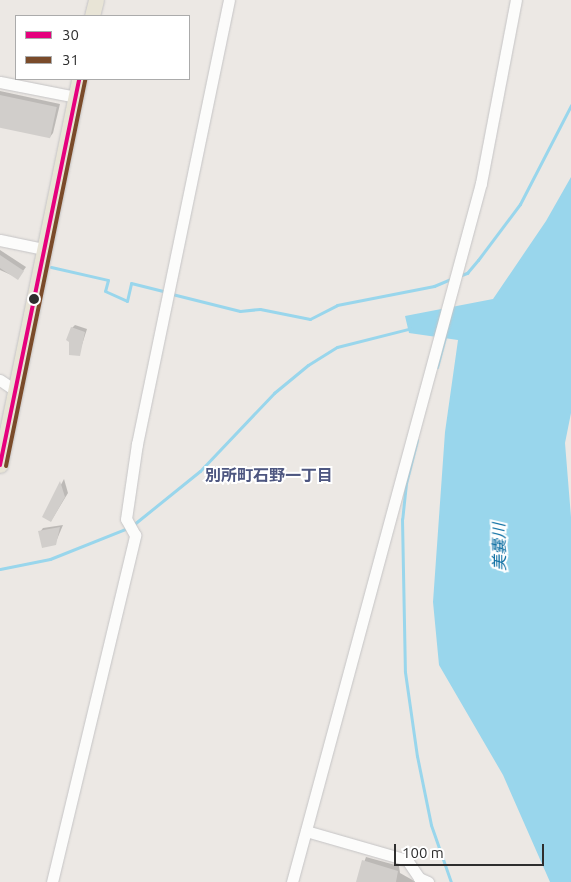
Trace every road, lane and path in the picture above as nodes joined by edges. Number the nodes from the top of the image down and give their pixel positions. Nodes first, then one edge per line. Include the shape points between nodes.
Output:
1 (96, 0) edge
2 (229, 0) edge
3 (516, 0) edge
4 (92, 15) edge
5 (79, 80) edge
6 (0, 82) edge
7 (76, 97) junction
8 (0, 240) edge
9 (44, 249) junction
10 (0, 380) edge
11 (15, 390) junction
12 (2, 448) edge
13 (0, 465) edge
14 (306, 831) junction
15 (52, 882) edge
16 (292, 882) edge
17 (428, 882) edge

1 - 4 main road
2 - 15 street via 137,444 126,518 135,535
3 - 14 street via 481,183
5 - 7 main road
6 - 7 street
7 - 9 main road
8 - 9 street
9 - 11 main road
10 - 11 street
11 - 12 main road
12 - 13 main road
14 - 16 street
14 - 17 street via 407,860 419,878

